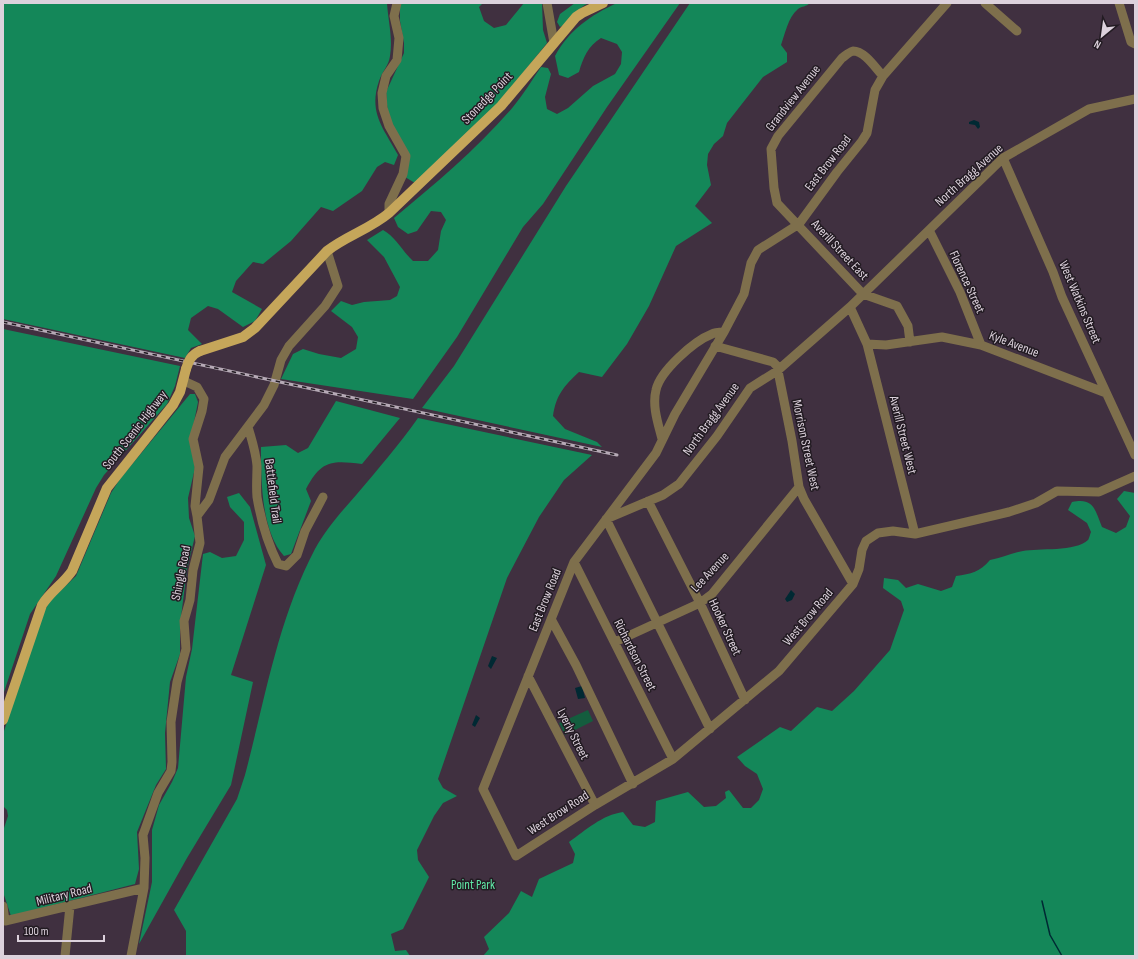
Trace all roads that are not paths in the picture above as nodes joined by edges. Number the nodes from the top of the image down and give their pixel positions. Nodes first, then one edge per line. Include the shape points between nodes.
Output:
1 (397, 3) edge
2 (547, 3) edge
3 (603, 3) edge
4 (946, 3) edge
5 (985, 3) edge
6 (1119, 3) edge
7 (1017, 31) dead end
8 (554, 43) junction
9 (1133, 43) edge
10 (883, 76) junction
11 (1135, 99) edge
12 (1003, 158) junction
13 (389, 213) junction
14 (799, 224) junction
15 (928, 230) junction
16 (327, 251) junction
17 (863, 294) junction
18 (850, 307) junction
19 (724, 332) junction
20 (910, 342) junction
21 (867, 344) junction
22 (981, 345) junction
23 (715, 346) junction
24 (777, 371) junction
25 (184, 381) junction
26 (1106, 393) junction
27 (248, 427) junction
28 (662, 439) junction
29 (1135, 455) edge
30 (1135, 476) edge
31 (799, 487) junction
32 (323, 497) dead end
33 (648, 501) junction
34 (197, 516) junction
35 (606, 519) junction
36 (915, 534) junction
37 (574, 562) junction
38 (853, 584) junction
39 (700, 603) junction
40 (551, 619) junction
41 (657, 624) junction
42 (615, 642) junction
43 (528, 676) junction
44 (745, 700) junction
45 (3, 720) edge
46 (710, 729) junction
47 (673, 759) junction
48 (633, 784) junction
49 (595, 805) junction
50 (516, 856) joint
51 (144, 888) junction
52 (3, 906) edge
53 (70, 906) junction
54 (65, 956) edge
55 (131, 956) edge

1 - 13 street via 394,16 398,38 397,60 386,76 382,108 406,156 403,174 389,204
2 - 8 street
3 - 8 main road, Stonedge Point via 576,17
4 - 10 street, East Brow Road
5 - 7 street
6 - 9 street
8 - 13 main road, Stonedge Point via 501,106
10 - 14 street, East Brow Road via 875,90 865,137
10 - 14 street, Grandview Avenue via 863,56 854,51 850,52 842,58 778,136 771,150 775,195 777,203
11 - 12 street, North Bragg Avenue via 1090,109
12 - 15 street, North Bragg Avenue
12 - 26 street, West Watkins Street
13 - 16 main road, South Scenic Highway via 372,226 339,242
14 - 17 street, Averill Street East
14 - 19 street, East Brow Road via 758,250 745,290
15 - 17 street, North Bragg Avenue
15 - 22 street, Florence Street via 960,292
16 - 25 main road, South Scenic Highway, bridge via 255,328 243,337 194,354 189,360
16 - 27 street via 338,286 325,306 289,346 281,360 274,386
17 - 18 street, North Bragg Avenue
17 - 20 street via 897,306 908,326
18 - 21 street, Averill Street West
18 - 24 street, North Bragg Avenue
19 - 23 street, East Brow Road
19 - 28 street via 713,333 699,341 662,376 657,385 654,401
20 - 21 street, Kyle Avenue
20 - 22 street, Kyle Avenue via 942,337
21 - 36 street, Averill Street West
22 - 26 street, Kyle Avenue
23 - 24 street via 773,362 777,366
23 - 28 street, East Brow Road
24 - 31 street, Morrison Street West
24 - 33 street, North Bragg Avenue via 750,388 717,436 679,484
25 - 34 street, Shingle Road via 197,387 204,398 193,439 199,467 195,506
25 - 45 main road, South Scenic Highway via 173,405 107,488 72,571 42,605
26 - 29 street, West Watkins Street
27 - 32 street, Battlefield Trail via 256,460 257,496 263,526 278,564 286,566 297,555 305,531
27 - 34 street via 225,457 209,500
28 - 35 street, East Brow Road via 656,453 634,485
30 - 36 street, West Brow Road via 1099,492 1057,491 1009,512
31 - 38 street, Morrison Street West
31 - 39 street, Lee Avenue via 712,594
33 - 35 street, North Bragg Avenue
33 - 39 street, Hooker Street
34 - 51 street, Shingle Road via 200,543 192,570 190,600 184,621 186,649 177,682 172,722 172,762 143,835
35 - 37 street, East Brow Road
35 - 41 street
36 - 38 street, West Brow Road via 893,531 874,535 866,541
37 - 40 street, East Brow Road
37 - 42 street, Richardson Street
38 - 44 street, West Brow Road via 784,666
39 - 41 street, Lee Avenue
39 - 44 street, Hooker Street
40 - 43 street, East Brow Road
40 - 48 street
41 - 42 street, Lee Avenue
41 - 46 street
42 - 47 street, Richardson Street
43 - 49 street, Lyerly Street
43 - 50 street, East Brow Road via 483,789
44 - 46 street, West Brow Road
46 - 47 street, West Brow Road
47 - 48 street, West Brow Road
48 - 49 street, West Brow Road
49 - 50 street, West Brow Road
51 - 53 street, Military Road
51 - 55 street, Shingle Road
52 - 53 street, Military Road via 5,921
53 - 54 street

